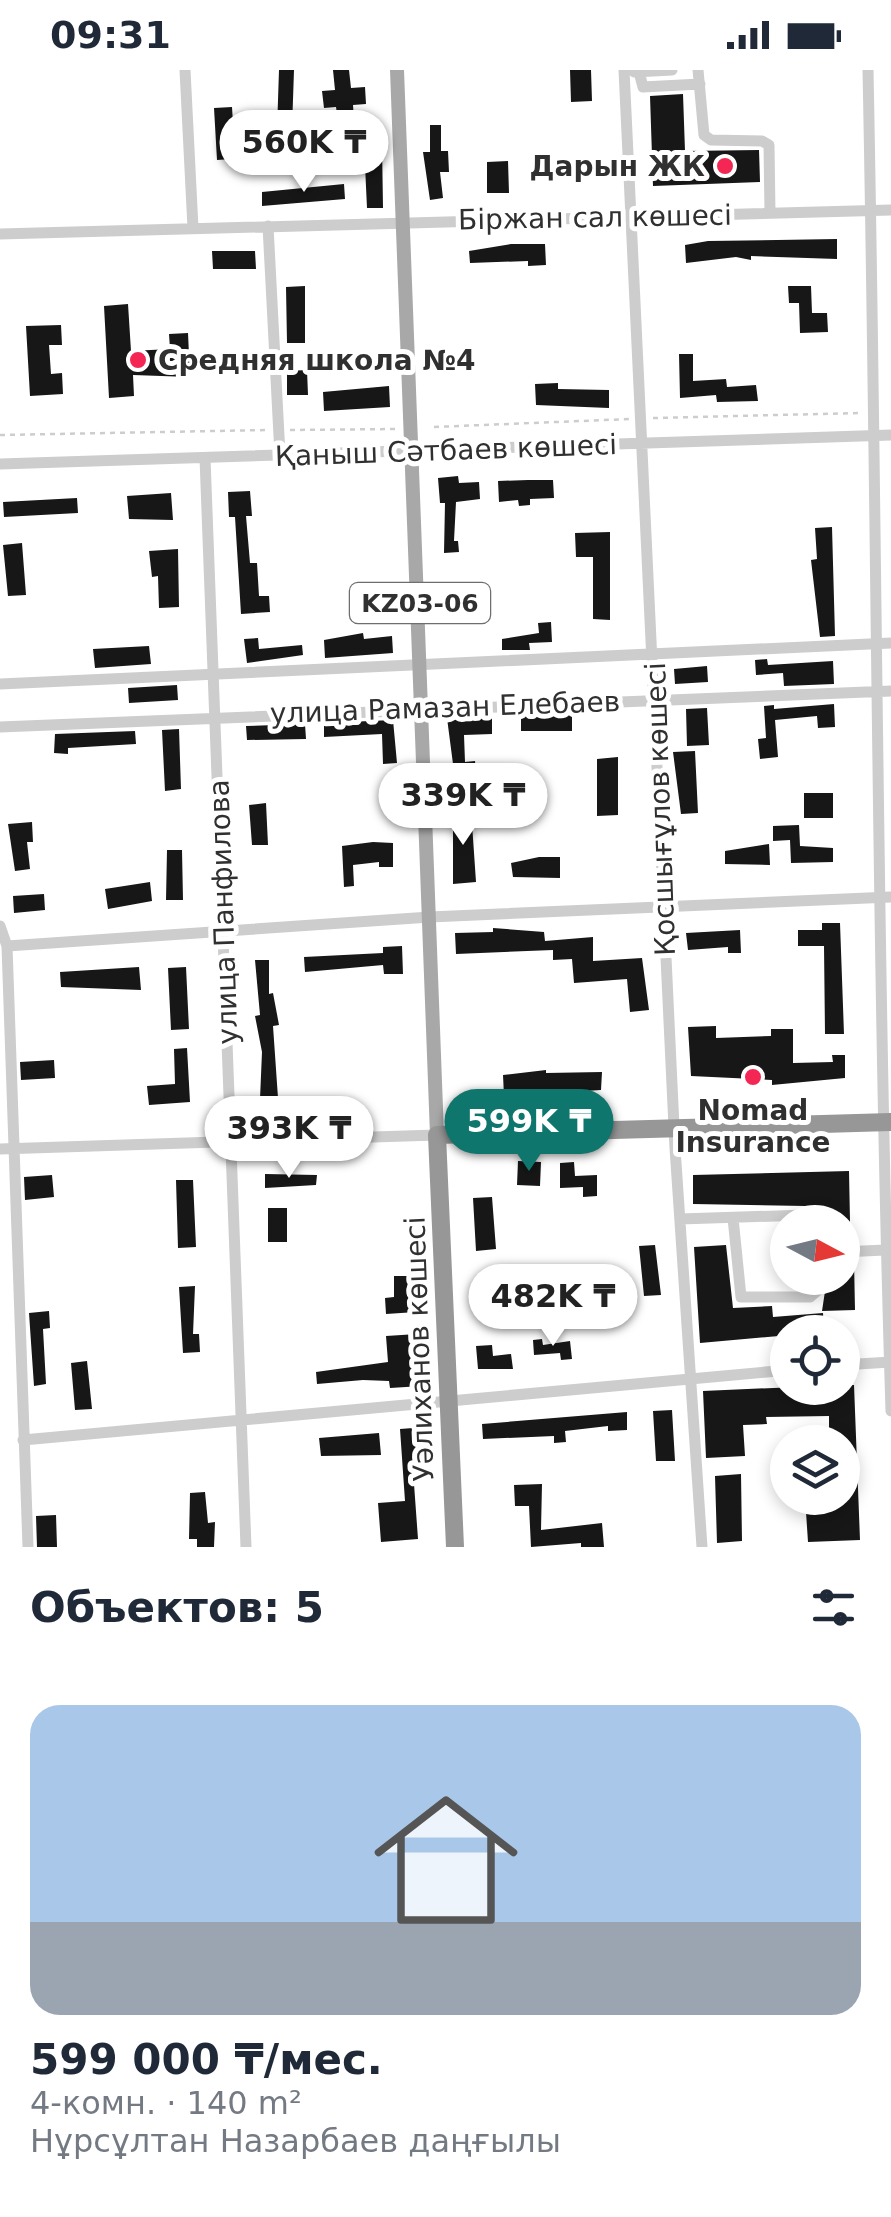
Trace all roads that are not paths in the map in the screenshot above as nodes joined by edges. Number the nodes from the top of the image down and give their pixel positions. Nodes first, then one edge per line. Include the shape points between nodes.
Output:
1 (185, 70) edge
2 (397, 70) edge
3 (672, 70) edge
4 (698, 70) edge
5 (868, 70) edge
6 (624, 71) edge
7 (639, 72) edge
8 (700, 84) junction
9 (891, 210) edge
10 (871, 211) junction
11 (770, 213) junction
12 (632, 216) junction
13 (404, 222) junction
14 (268, 226) junction
15 (194, 228) junction
16 (0, 234) edge
17 (891, 435) edge
18 (877, 436) junction
19 (644, 443) junction
20 (415, 451) junction
21 (280, 455) junction
22 (204, 458) junction
23 (0, 464) edge
24 (884, 643) edge
25 (653, 653) junction
26 (422, 666) junction
27 (213, 676) junction
28 (0, 682) edge
29 (885, 691) edge
30 (0, 695) edge
31 (655, 700) junction
32 (423, 709) junction
33 (215, 716) junction
34 (0, 727) edge
35 (885, 898) edge
36 (664, 906) junction
37 (430, 917) junction
38 (0, 926) edge
39 (224, 931) junction
40 (8, 946) junction
41 (886, 1122) edge
42 (674, 1127) junction
43 (438, 1136) junction
44 (232, 1141) junction
45 (16, 1148) junction
46 (0, 1149) edge
47 (770, 1216) edge
48 (733, 1218) junction
49 (680, 1219) junction
50 (885, 1250) junction
51 (860, 1251) edge
52 (812, 1295) edge
53 (890, 1362) edge
54 (860, 1364) edge
55 (770, 1371) edge
56 (690, 1377) junction
57 (449, 1402) junction
58 (891, 1411) edge
59 (242, 1420) junction
60 (23, 1440) junction
61 (28, 1547) edge
62 (246, 1547) edge
63 (456, 1547) edge
64 (702, 1547) edge

1 - 15 street
2 - 13 main road, Уәлиханов көшесі / KZ03-06
3 - 7 street
4 - 8 street
5 - 10 street
6 - 7 street
6 - 12 street, Қосшығұлов көшесі
7 - 8 street via 643,86
8 - 11 street via 704,135 768,145
9 - 10 street, Біржан сал көшесі
10 - 11 street, Біржан сал көшесі
10 - 18 street
11 - 12 street, Біржан сал көшесі
12 - 13 street, Біржан сал көшесі
12 - 19 street, Қосшығұлов көшесі
13 - 14 street, Біржан сал көшесі
13 - 20 main road, Уәлиханов көшесі / KZ03-06
14 - 15 street, Біржан сал көшесі
14 - 21 street
15 - 16 street, Біржан сал көшесі
17 - 18 street, Қаныш Сәтбаев көшесі
18 - 19 street, Қаныш Сәтбаев көшесі
18 - 24 street
19 - 20 street, Қаныш Сәтбаев көшесі
19 - 25 street, Қосшығұлов көшесі
20 - 21 street, Қаныш Сәтбаев көшесі
20 - 26 main road, Уәлиханов көшесі / KZ03-06
21 - 22 street, Қаныш Сәтбаев көшесі
22 - 23 street, Қаныш Сәтбаев көшесі
22 - 27 street, улица Панфилова
24 - 25 street, улица Рамазан Елебаев
24 - 29 street
25 - 26 street, улица Рамазан Елебаев
25 - 31 street, Қосшығұлов көшесі
26 - 27 street, улица Рамазан Елебаев
26 - 32 main road, Уәлиханов көшесі / KZ03-06
27 - 28 street, улица Рамазан Елебаев
27 - 33 street, улица Панфилова
28 - 30 street
29 - 31 street, улица Рамазан Елебаев
29 - 35 street
31 - 32 street, улица Рамазан Елебаев
31 - 36 street, Қосшығұлов көшесі
32 - 33 street, улица Рамазан Елебаев
32 - 37 main road, Уәлиханов көшесі / KZ03-06
33 - 34 street, улица Рамазан Елебаев
33 - 39 street, улица Панфилова
35 - 36 street
35 - 41 street
36 - 37 street
36 - 42 street, Қосшығұлов көшесі
37 - 39 street
37 - 43 main road, Уәлиханов көшесі / KZ03-06
38 - 40 street
39 - 40 street
39 - 44 street, улица Панфилова
40 - 45 street
41 - 42 highway
41 - 50 street
42 - 43 highway
42 - 49 street, Қосшығұлов көшесі
43 - 44 street
43 - 57 highway, Уәлиханов көшесі
44 - 45 street
44 - 59 street, улица Панфилова
45 - 46 street
45 - 60 street
47 - 48 street
48 - 49 street
48 - 52 street via 742,1297
49 - 56 street, Қосшығұлов көшесі
50 - 51 street
50 - 53 street
53 - 54 street
53 - 58 street
55 - 56 street
56 - 57 street
56 - 64 street, Қосшығұлов көшесі
57 - 59 street
57 - 63 highway, Уәлиханов көшесі
59 - 60 street
59 - 62 street, улица Панфилова
60 - 61 street

